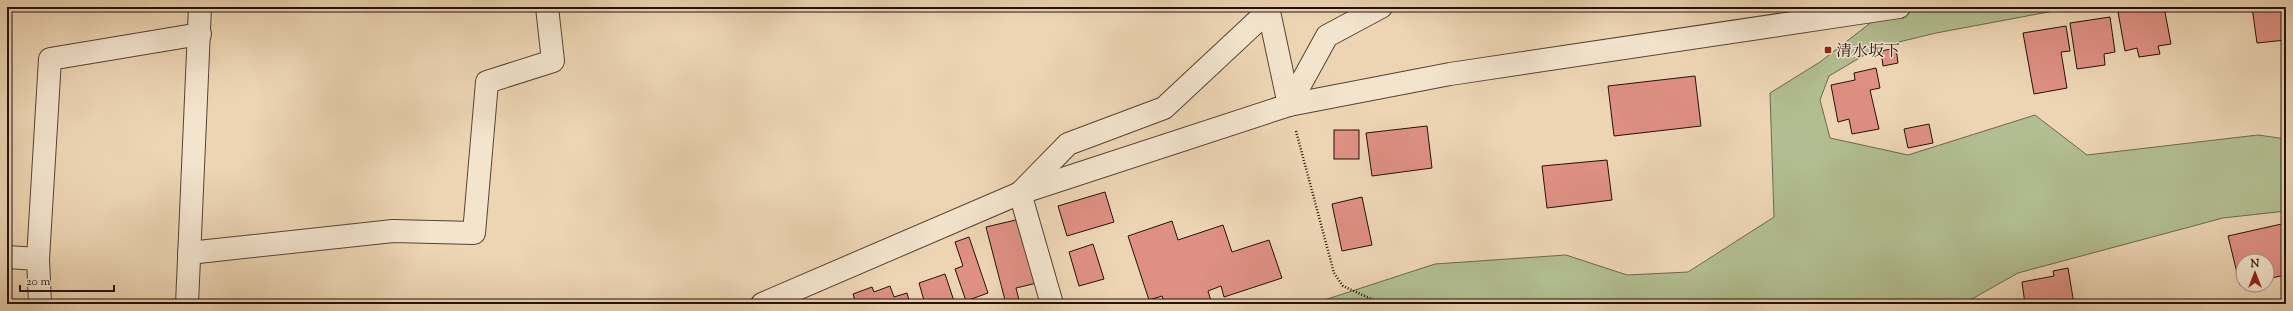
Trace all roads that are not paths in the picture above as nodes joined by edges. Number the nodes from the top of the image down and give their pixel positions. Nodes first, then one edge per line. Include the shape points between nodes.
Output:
1 (200, 7) edge
2 (547, 7) edge
3 (1381, 7) edge
4 (1899, 7) edge
5 (1269, 9) edge
6 (200, 34) junction
7 (1289, 105) junction
8 (1020, 193) junction
9 (189, 253) junction
10 (7, 257) edge
11 (38, 259) junction
12 (40, 304) edge
13 (187, 304) edge
14 (762, 304) edge
15 (1052, 304) edge

1 - 6 street
2 - 9 street via 553,60 488,82 474,233 394,231
3 - 7 street via 1327,36
4 - 7 street via 1450,74
5 - 7 street
5 - 8 street via 1164,108 1068,144
6 - 9 street
6 - 11 street via 50,59
7 - 8 street
8 - 14 street
8 - 15 street
9 - 13 street
10 - 11 street
11 - 12 street

